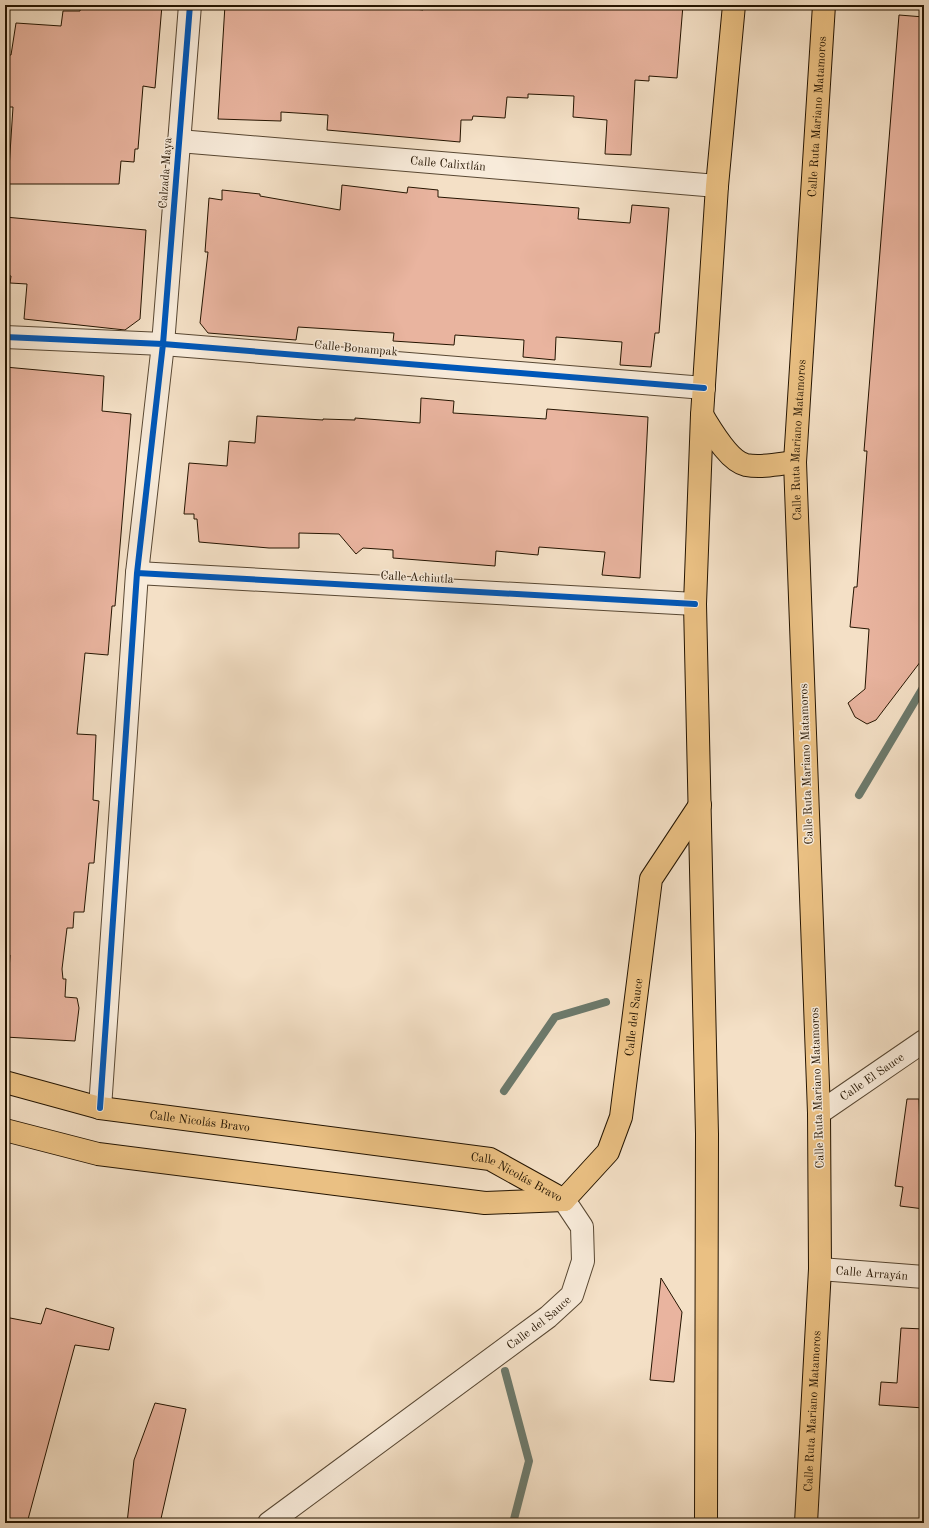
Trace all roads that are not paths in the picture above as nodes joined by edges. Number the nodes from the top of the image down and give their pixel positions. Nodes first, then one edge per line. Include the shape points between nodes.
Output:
1 (190, 5) edge
2 (734, 5) edge
3 (824, 5) edge
4 (179, 141) junction
5 (717, 186) junction
6 (5, 337) edge
7 (163, 344) junction
8 (704, 388) junction
9 (702, 415) junction
10 (795, 462) junction
11 (137, 573) junction
12 (695, 604) junction
13 (700, 805) junction
14 (924, 1041) edge
15 (5, 1082) edge
16 (100, 1108) junction
17 (819, 1113) junction
18 (5, 1130) edge
19 (564, 1200) junction
20 (820, 1269) junction
21 (924, 1277) edge
22 (269, 1523) edge
23 (706, 1523) edge
24 (806, 1523) edge

1 - 4 street, Calzada Maya
2 - 5 main road
3 - 10 main road, Calle Ruta Mariano Matamoros
4 - 5 street, Calle Calixtlán
4 - 7 street, Calzada Maya
5 - 8 main road
6 - 7 street, Calle Bonampak
7 - 8 street, Calle Bonampak
7 - 11 street, Calzada Maya
8 - 9 main road
9 - 10 main road via 723,447 744,464 760,466
9 - 12 main road
10 - 17 main road, Calle Ruta Mariano Matamoros
11 - 12 street, Calle Achiutla
11 - 16 street, Calzada Maya
12 - 13 main road
13 - 19 main road, Calle del Sauce via 651,879 621,1117 608,1152
13 - 23 main road via 707,1134
14 - 17 street, Calle El Sauce
15 - 16 main road, Calle Nicolás Bravo
16 - 19 main road, Calle Nicolás Bravo via 490,1159
17 - 20 main road, Calle Ruta Mariano Matamoros
18 - 19 main road, Calle Nicolás Bravo via 98,1154 485,1203
19 - 22 street, Calle del Sauce via 582,1227 583,1261 572,1295 548,1317
20 - 21 street, Calle Arrayán
20 - 24 main road, Calle Ruta Mariano Matamoros

